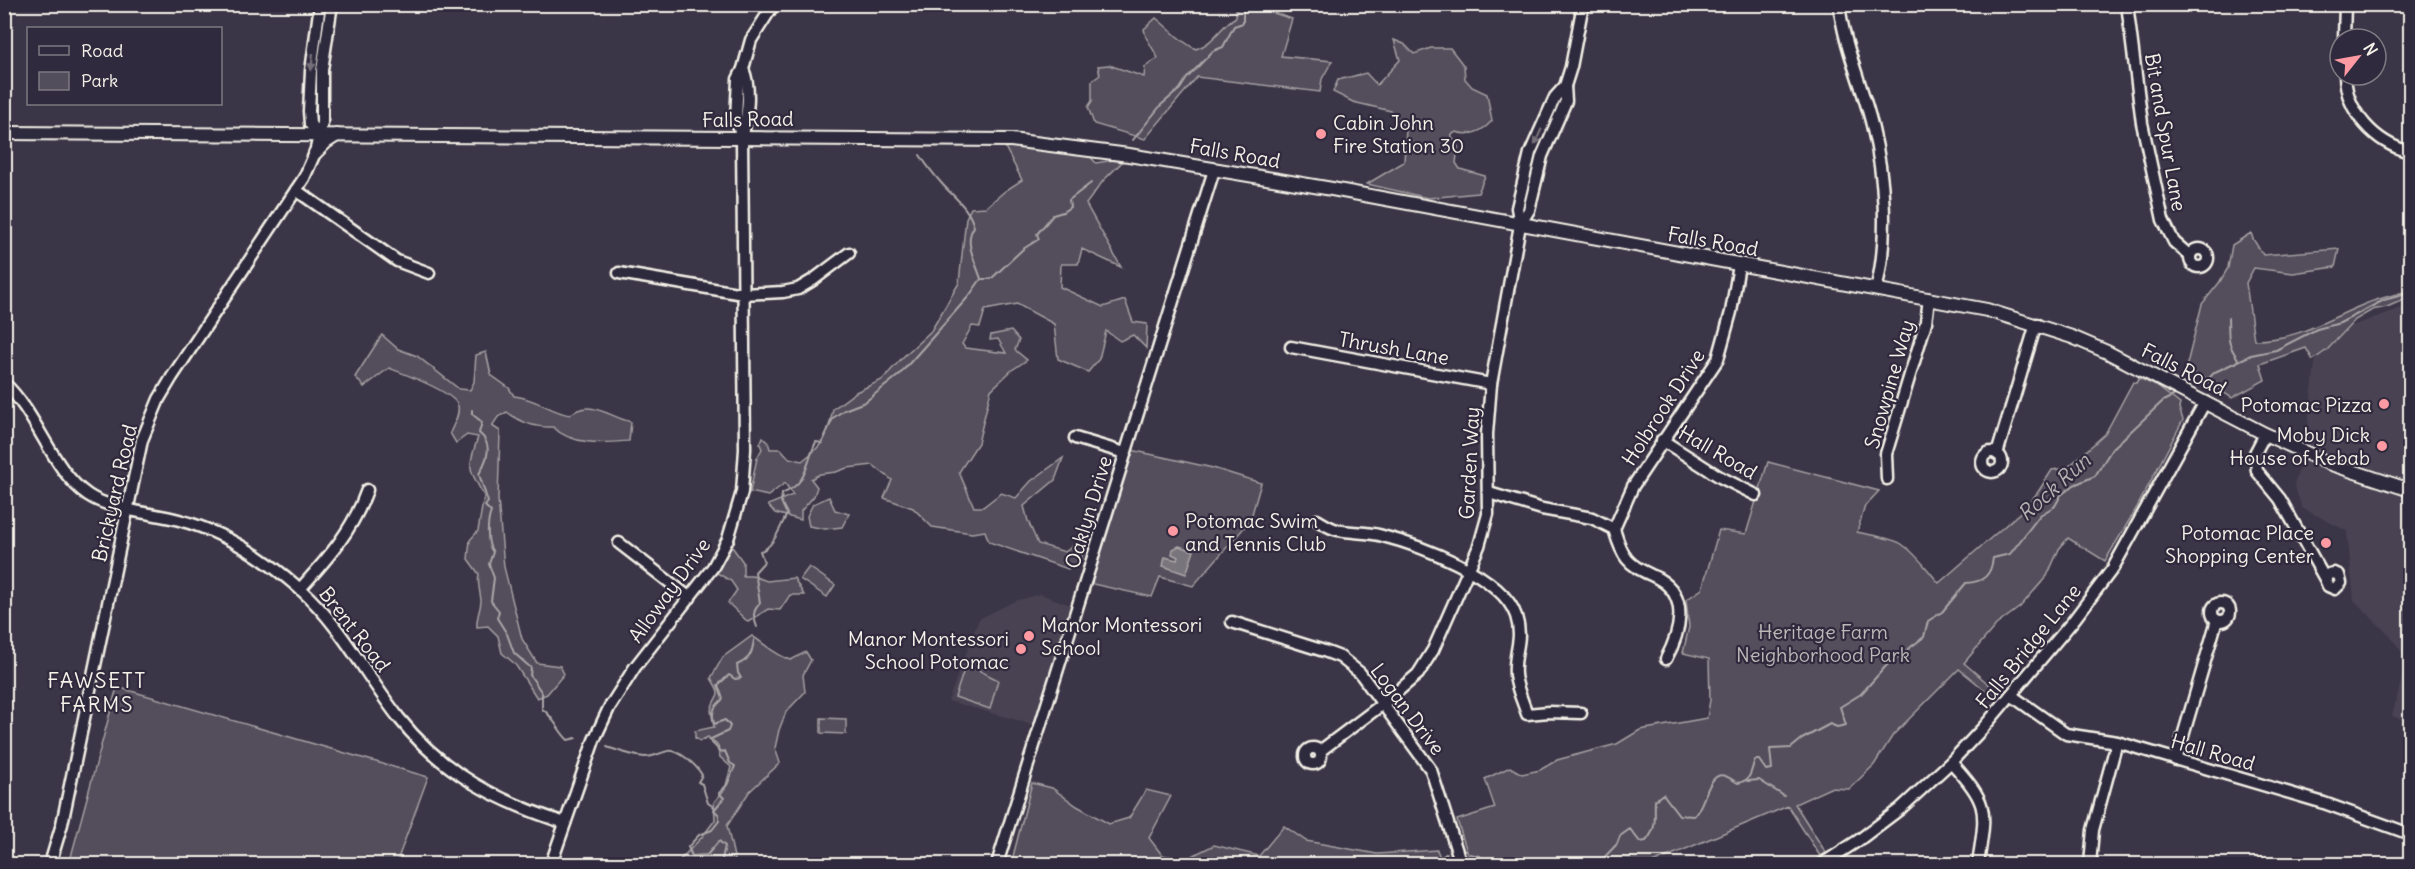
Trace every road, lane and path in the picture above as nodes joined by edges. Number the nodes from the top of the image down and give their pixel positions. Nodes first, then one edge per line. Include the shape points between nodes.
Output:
1 (320, 4) edge
2 (332, 4) edge
3 (774, 4) edge
4 (1583, 4) edge
5 (1839, 4) edge
6 (2127, 4) edge
7 (2345, 4) edge
8 (2344, 27) edge
9 (2347, 87) edge
10 (4, 133) edge
11 (318, 134) junction
12 (338, 135) junction
13 (742, 139) junction
14 (2410, 152) edge
15 (315, 153) junction
16 (1214, 170) junction
17 (296, 190) junction
18 (1520, 225) junction
19 (849, 253) dead end
20 (2190, 256) dead end
21 (1739, 265) junction
22 (429, 273) dead end
23 (619, 273) dead end
24 (1876, 290) junction
25 (743, 294) junction
26 (1929, 299) junction
27 (2036, 324) junction
28 (1291, 347) dead end
29 (4, 383) edge
30 (1491, 384) junction
31 (2205, 402) junction
32 (2265, 434) junction
33 (1075, 438) dead end
34 (1662, 440) junction
35 (1125, 453) junction
36 (1997, 454) dead end
37 (1887, 479) dead end
38 (367, 490) dead end
39 (2410, 490) edge
40 (1489, 493) junction
41 (1756, 495) dead end
42 (127, 508) junction
43 (1317, 520) dead end
44 (1614, 529) junction
45 (619, 543) dead end
46 (1467, 570) junction
47 (2325, 579) dead end
48 (300, 589) junction
49 (690, 598) junction
50 (2217, 620) dead end
51 (1232, 622) dead end
52 (1666, 658) dead end
53 (2011, 695) junction
54 (1384, 704) junction
55 (1581, 713) dead end
56 (2116, 742) junction
57 (1320, 751) dead end
58 (2176, 760) junction
59 (1952, 762) junction
60 (565, 823) junction
61 (2410, 834) edge
62 (50, 864) edge
63 (551, 864) edge
64 (998, 864) edge
65 (1461, 864) edge
66 (1822, 864) edge
67 (1978, 864) edge
68 (2090, 864) edge

1 -> 11 street, Brickyard Road via 309,111 309,124
2 - 11 street, Brickyard Road
3 - 13 street, Alloway Drive via 751,40 738,79 736,119
4 - 18 street, Garden Way via 1571,67 1530,153 1517,208
5 - 24 street via 1849,53 1872,124 1881,174 1883,233
6 - 20 street, Bit and Spur Lane via 2142,123 2163,220 2174,242
7 - 8 street
9 - 14 street via 2363,123 2384,142
10 - 11 main road, Falls Road
11 - 12 main road, Falls Road
11 - 15 street, Brickyard Road
12 - 13 main road, Falls Road
12 - 15 main road
13 - 16 main road, Falls Road via 1011,140
13 - 25 street, Alloway Drive
15 - 17 street, Brickyard Road
16 - 18 main road, Falls Road
16 - 35 street, Oaklyn Drive
17 - 22 street via 397,261
17 - 42 street, Brickyard Road via 159,399 142,440
18 - 21 main road, Falls Road
18 - 30 street, Garden Way
19 - 25 street via 798,289
21 - 24 main road, Falls Road
21 - 34 street, Holbrook Drive via 1718,359
23 - 25 street
24 - 26 main road, Falls Road
25 - 49 street, Alloway Drive via 742,492 728,538
26 - 27 main road, Falls Road
26 - 37 street, Snowpine Way via 1926,322 1886,454
27 - 31 main road, Falls Road via 2107,352
27 - 36 street
28 - 30 street, Thrush Lane
29 - 42 street, Brent Road via 24,405 78,487 105,504
30 - 40 street, Garden Way via 1487,434
31 - 32 main road, Falls Road
31 - 53 street, Falls Bridge Lane via 2113,568
32 - 39 main road, Falls Road via 2328,463
32 - 47 street via 2255,453 2257,471 2280,499
33 - 35 street
34 - 41 street, Hall Road
34 - 44 street, Holbrook Drive via 1633,486
35 - 64 street, Oaklyn Drive
38 - 48 street via 343,540
40 - 44 street via 1542,509 1592,518
40 - 46 street, Garden Way via 1484,530
42 - 48 street, Brent Road via 181,520 220,535 263,560
42 - 62 street, Brickyard Road via 62,824
43 - 46 street via 1336,530 1411,543
44 - 52 street via 1627,560 1665,583 1677,601 1677,639
45 - 49 street
46 - 54 street, Garden Way via 1425,663
46 - 55 street via 1494,585 1516,615 1521,637 1515,676 1527,714
48 - 60 street, Brent Road via 332,624 399,719 438,758 495,797
49 - 60 street, Alloway Drive via 635,667 609,708
50 - 58 street
51 - 54 street, Logan Drive via 1340,657 1360,673
53 - 56 street, Hall Road via 2066,734
53 - 59 street, Falls Bridge Lane
54 - 57 street, Garden Way
54 - 65 street, Logan Drive via 1431,770
56 - 58 street, Hall Road
56 - 68 street via 2093,830
58 - 61 street, Hall Road via 2324,803
59 - 66 street, Falls Bridge Lane via 1900,809
59 - 67 street via 1981,800 1984,824
60 - 63 street, Alloway Drive

